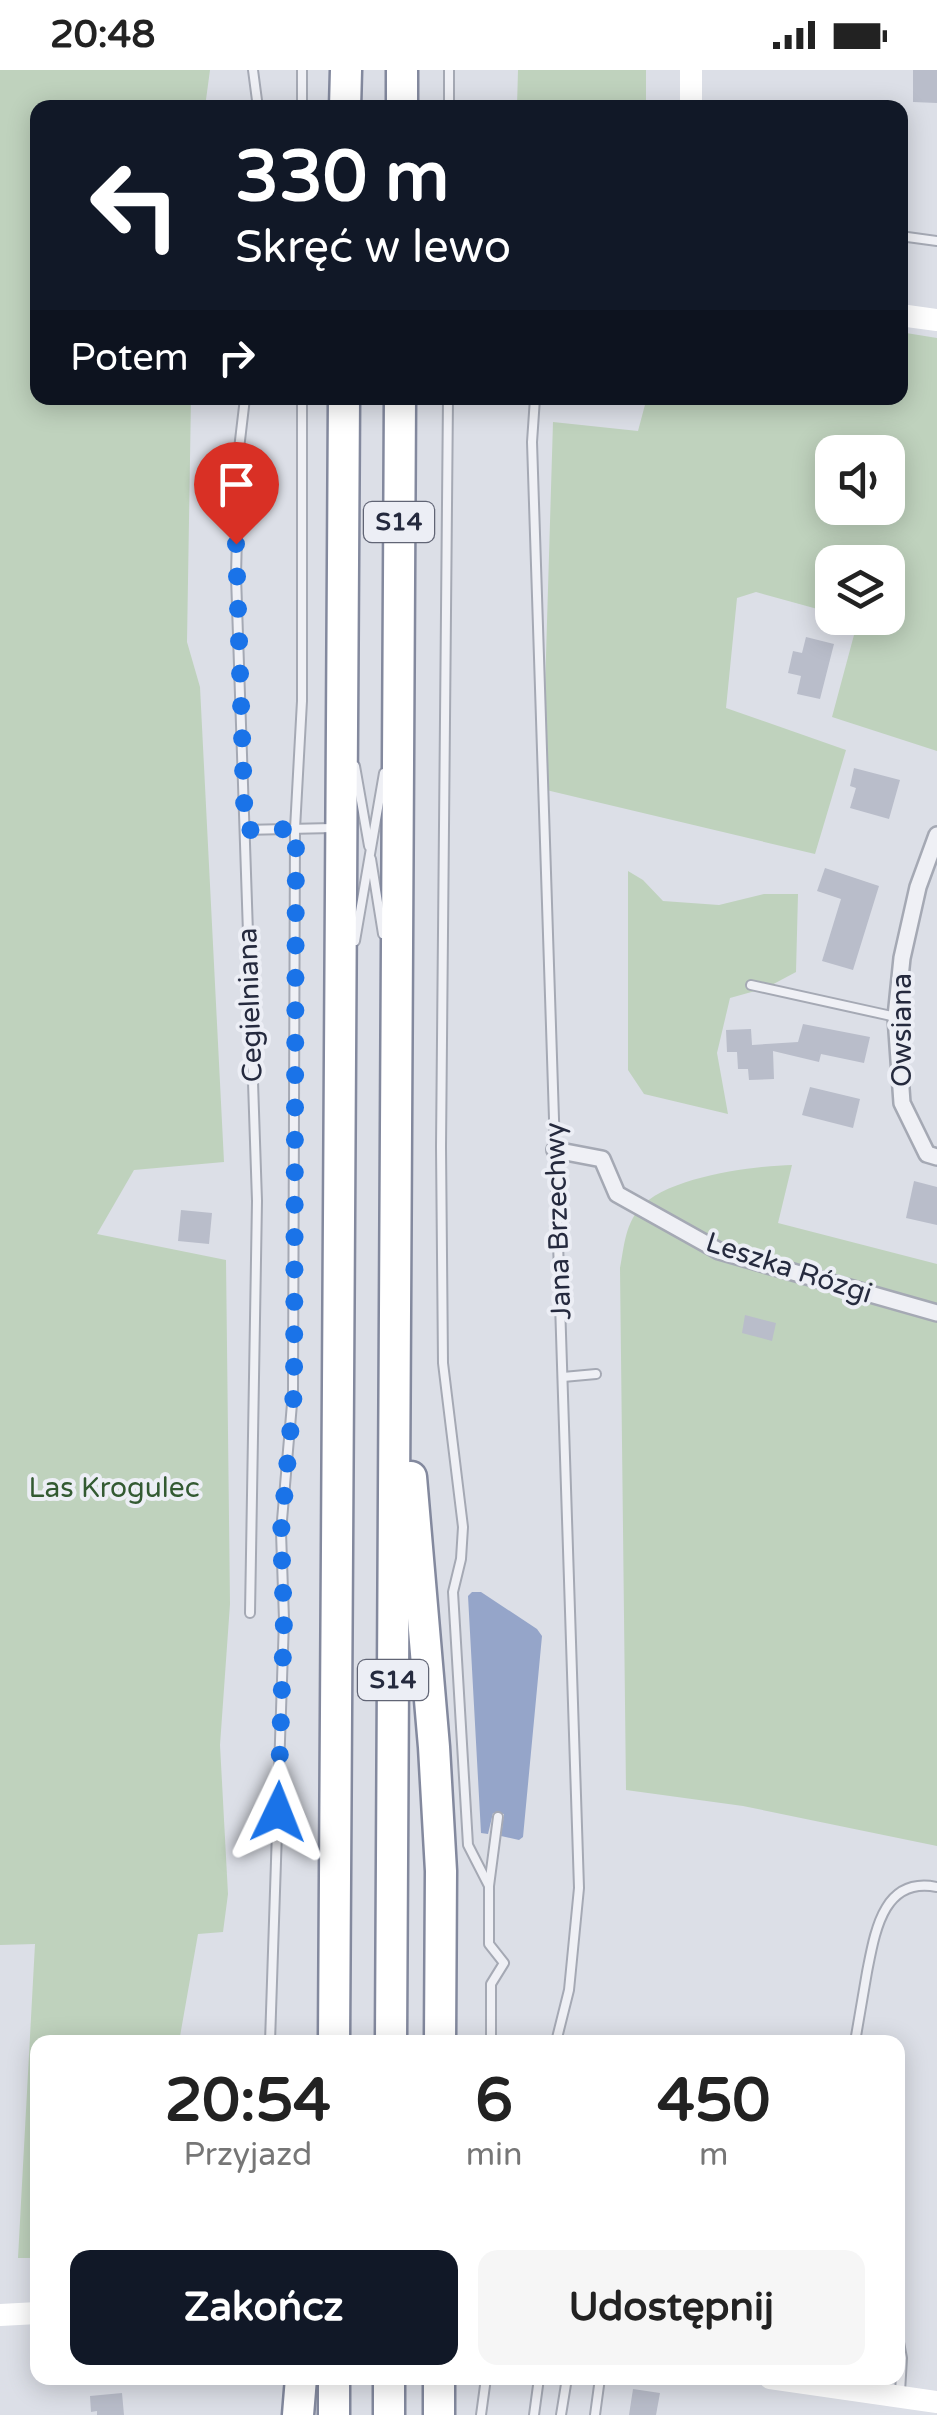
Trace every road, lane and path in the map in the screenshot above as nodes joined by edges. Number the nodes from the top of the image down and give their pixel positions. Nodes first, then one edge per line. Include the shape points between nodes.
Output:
1 (253, 70) edge
2 (302, 70) edge
3 (346, 70) edge
4 (402, 70) edge
5 (450, 70) edge
6 (691, 70) edge
7 (257, 100) edge
8 (302, 100) edge
9 (346, 100) edge
10 (402, 100) edge
11 (449, 100) edge
12 (690, 100) edge
13 (908, 237) edge
14 (937, 242) edge
15 (908, 317) edge
16 (937, 320) edge
17 (245, 405) edge
18 (302, 405) edge
19 (344, 405) edge
20 (400, 405) edge
21 (448, 405) edge
22 (535, 405) edge
23 (343, 689) junction
24 (398, 690) junction
25 (352, 744) dead end
26 (355, 762) dead end
27 (342, 828) junction
28 (296, 829) junction
29 (245, 830) junction
30 (937, 835) edge
31 (370, 854) junction
32 (354, 946) dead end
33 (351, 964) dead end
34 (751, 985) dead end
35 (896, 1017) junction
36 (397, 1018) junction
37 (341, 1019) junction
38 (555, 1150) junction
39 (937, 1157) edge
40 (937, 1314) edge
41 (395, 1318) junction
42 (596, 1374) dead end
43 (562, 1377) junction
44 (250, 1613) dead end
45 (498, 1817) dead end
46 (489, 1886) junction
47 (937, 1887) edge
48 (270, 2035) edge
49 (334, 2035) edge
50 (391, 2035) edge
51 (440, 2035) edge
52 (491, 2035) edge
53 (558, 2035) edge
54 (855, 2035) edge
55 (30, 2313) edge
56 (0, 2315) edge
57 (300, 2385) edge
58 (334, 2385) edge
59 (389, 2385) edge
60 (439, 2385) edge
61 (485, 2385) edge
62 (538, 2385) edge
63 (566, 2385) edge
64 (599, 2385) edge
65 (836, 2385) edge
66 (900, 2385) edge
67 (899, 2397) junction
68 (937, 2402) edge
69 (298, 2415) edge
70 (334, 2415) edge
71 (389, 2415) edge
72 (439, 2415) edge
73 (481, 2415) edge
74 (534, 2415) edge
75 (561, 2415) edge
76 (596, 2415) edge

1 - 7 lane
2 - 8 lane
3 - 9 highway
4 - 10 highway
5 - 11 lane
6 - 12 street
13 - 14 lane
15 - 16 street
17 - 29 lane, Cegielniana via 236,576
18 - 28 lane
19 - 23 highway, S14
20 - 24 highway, S14
21 - 46 lane via 443,1363 464,1527 453,1592 468,1845
22 - 38 lane, Jana Brzechwy
23 - 25 lane
23 - 27 highway, S14
24 - 31 lane
24 - 36 highway, S14
26 - 31 lane
27 - 28 lane
27 - 37 highway, S14
28 - 29 lane
28 - 48 lane via 294,1392 281,1532
29 - 44 lane, Cegielniana via 257,1201
30 - 35 street, Owsiana via 902,958
31 - 32 lane
31 - 36 lane
33 - 37 lane
34 - 35 lane
35 - 39 street, Owsiana via 902,1102 928,1154
36 - 41 highway, S14
37 - 49 highway, S14
38 - 40 street, Leszka Rózgi via 602,1159 616,1194 719,1251
38 - 43 lane, Jana Brzechwy
41 - 50 highway, S14
41 - 51 highway via 434,1748
42 - 43 lane
43 - 53 lane, Jana Brzechwy via 579,1888
45 - 46 lane
46 - 52 lane via 489,1944 504,1963 490,1984
47 - 54 lane via 912,1886 886,1906
55 - 56 street
57 - 69 highway
58 - 70 highway
59 - 71 highway
60 - 72 highway
61 - 73 lane
62 - 74 lane
63 - 75 lane
64 - 76 lane
65 - 67 street
66 - 67 lane
67 - 68 street

